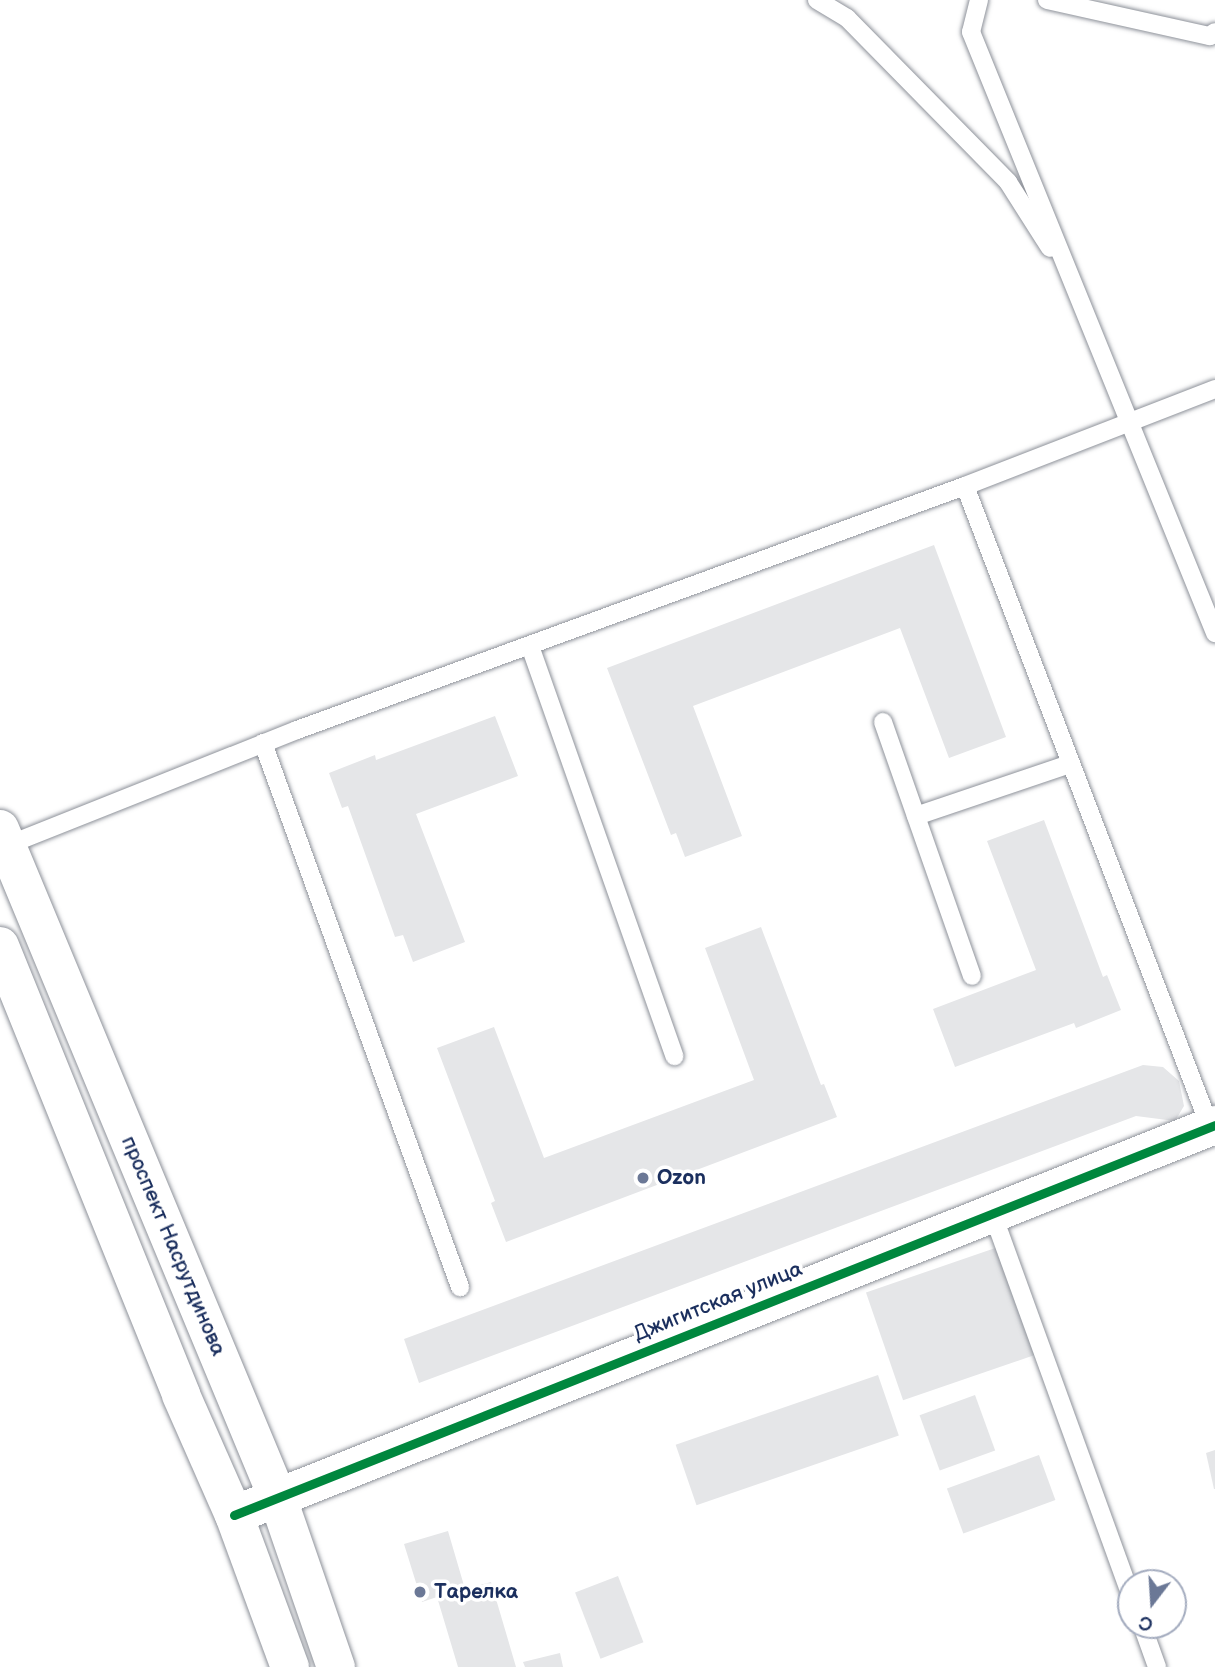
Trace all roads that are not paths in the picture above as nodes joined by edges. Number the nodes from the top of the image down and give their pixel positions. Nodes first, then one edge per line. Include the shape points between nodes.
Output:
1 (817, 0) edge
2 (979, 0) edge
3 (1047, 0) edge
4 (1215, 32) edge
5 (1075, 288) junction
6 (1215, 389) edge
7 (1129, 422) junction
8 (965, 486) junction
9 (1215, 633) edge
10 (530, 646) junction
11 (883, 722) dead end
12 (263, 743) junction
13 (1070, 764) junction
14 (916, 816) junction
15 (2, 841) edge
16 (0, 946) edge
17 (972, 976) dead end
18 (674, 1056) dead end
19 (1213, 1126) edge
20 (992, 1212) junction
21 (460, 1287) dead end
22 (277, 1496) junction
23 (234, 1515) junction
24 (1122, 1569) edge
25 (1147, 1639) edge
26 (290, 1667) edge
27 (337, 1667) edge
28 (1157, 1667) edge

1 - 5 lane via 848,18 1008,182
2 - 5 lane via 971,32
3 - 4 lane via 1210,36
5 - 7 lane
6 - 7 lane
7 - 8 lane
7 - 9 lane
8 - 10 lane
8 - 13 lane
10 - 12 lane
10 - 18 lane
11 - 14 lane
12 - 15 lane
12 - 21 lane
13 - 14 lane
13 - 19 lane
14 - 17 lane
15 - 22 main road, проспект Насрутдинова
16 - 23 main road
19 - 20 main road, Джигитская улица
20 - 22 main road, Джигитская улица
20 - 24 lane
22 - 23 main road, Джигитская улица
22 - 27 main road, проспект Насрутдинова
23 - 26 main road
25 - 28 lane

